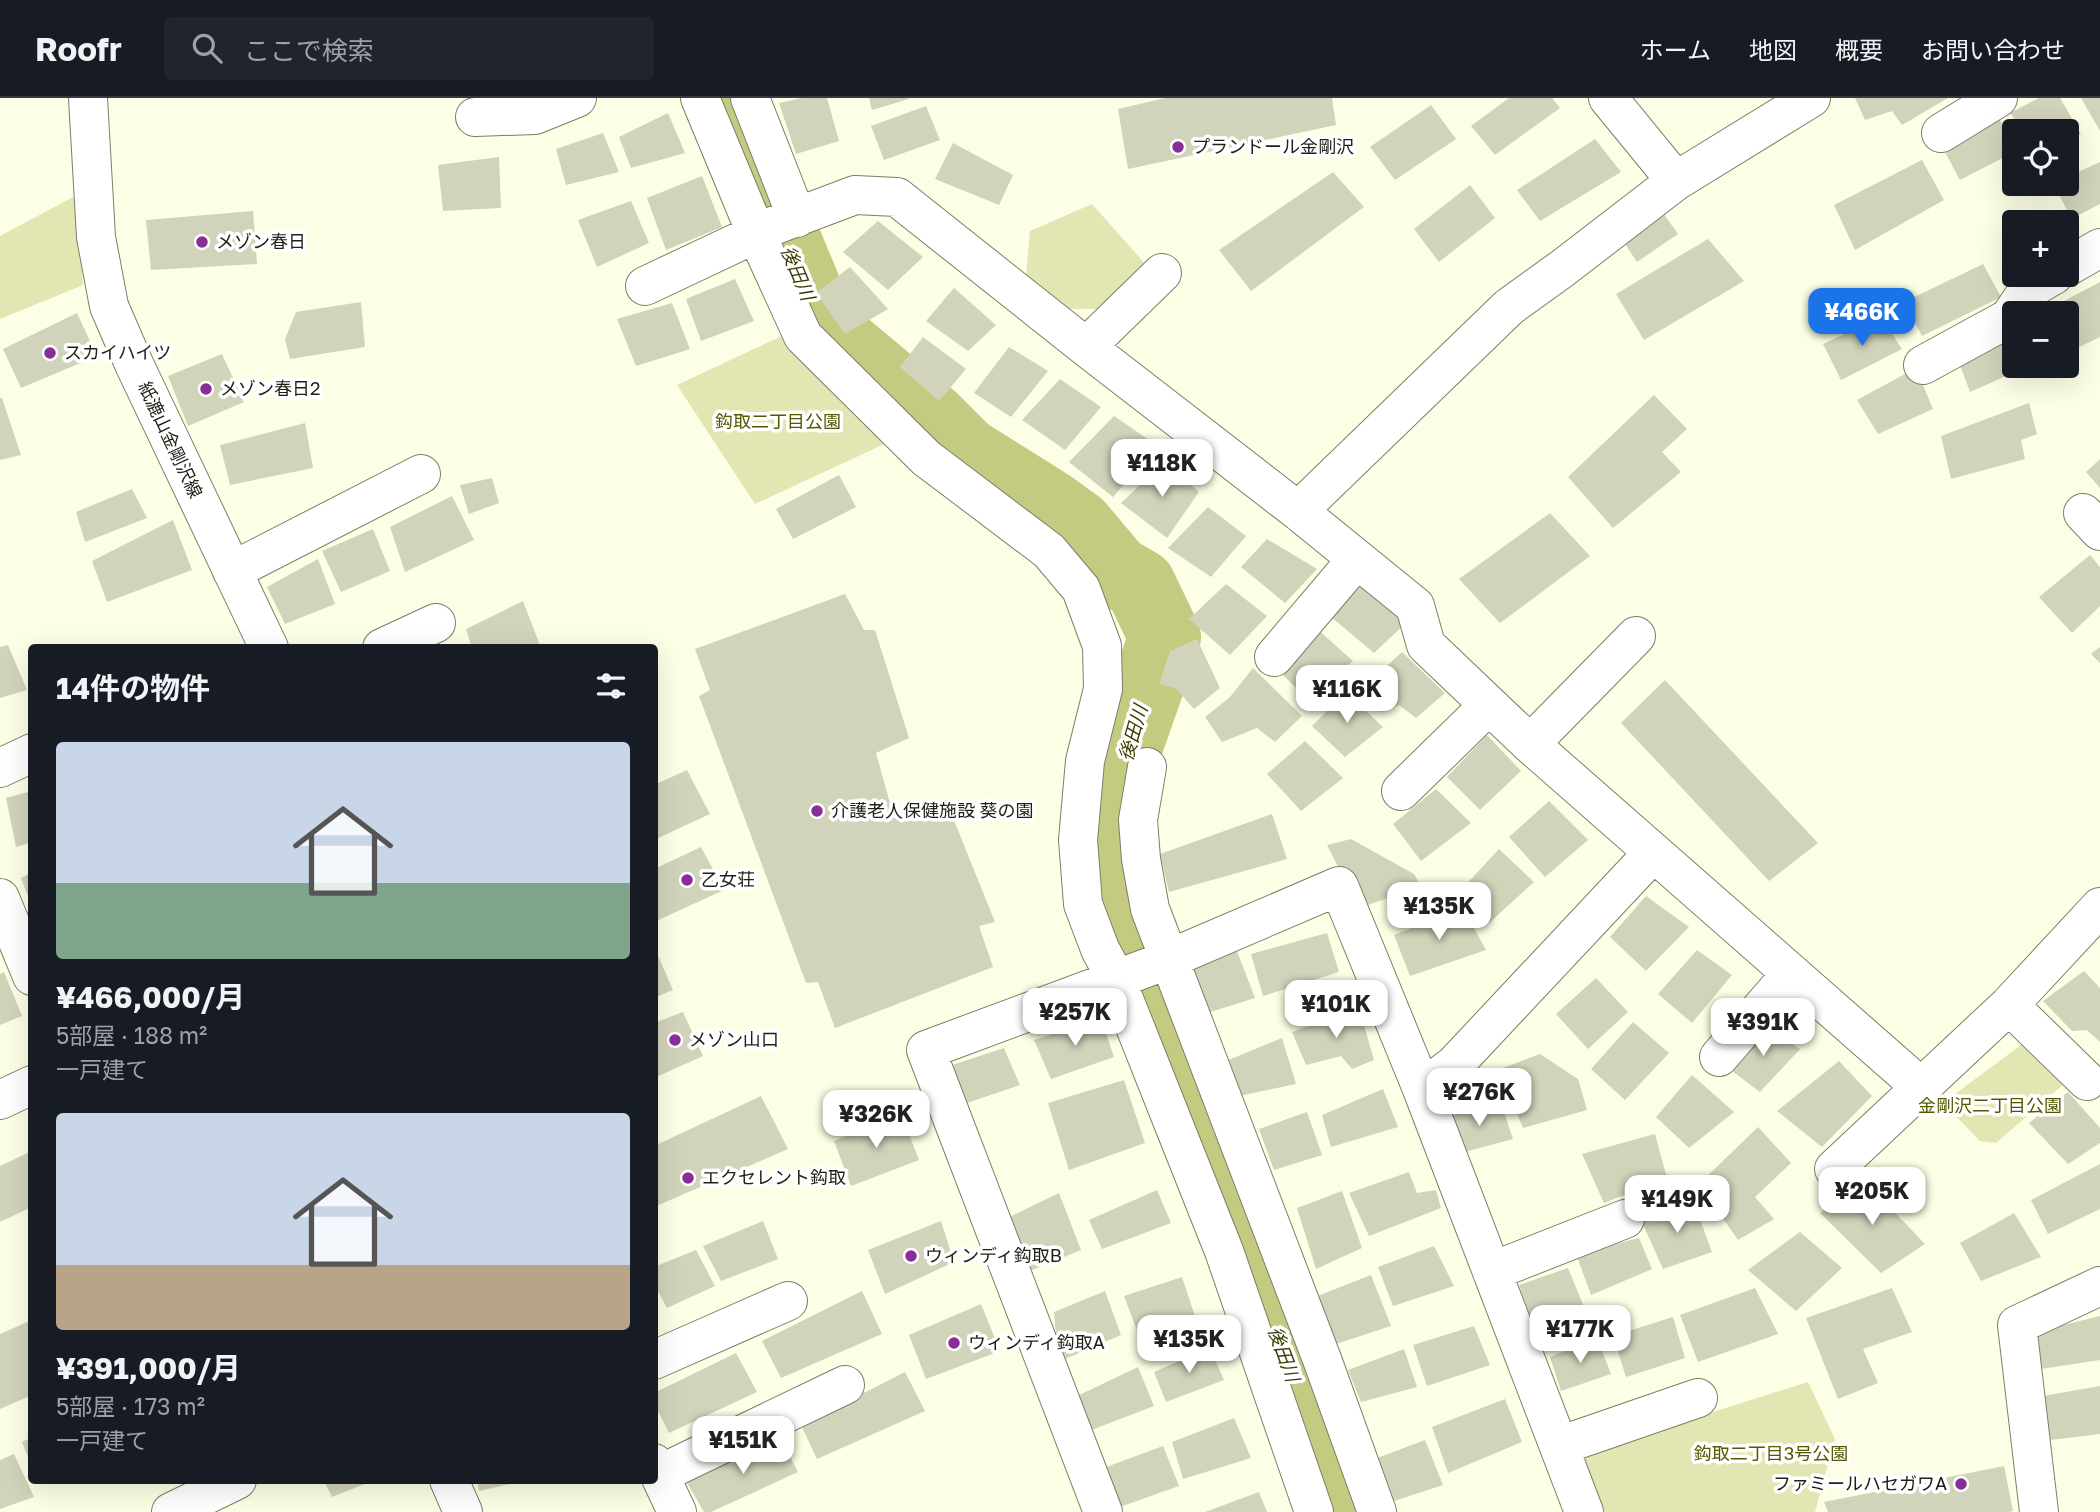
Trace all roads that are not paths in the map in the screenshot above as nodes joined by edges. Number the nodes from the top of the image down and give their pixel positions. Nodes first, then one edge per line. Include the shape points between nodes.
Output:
1 (88, 98) edge
2 (578, 98) edge
3 (700, 98) edge
4 (750, 98) edge
5 (1608, 98) edge
6 (1998, 98) edge
7 (1788, 103) edge
8 (475, 117) dead end
9 (1941, 133) dead end
10 (1676, 181) junction
11 (778, 225) junction
12 (2100, 248) edge
13 (2079, 260) edge
14 (1162, 273) dead end
15 (645, 286) dead end
16 (2033, 287) edge
17 (1086, 347) junction
18 (1923, 365) dead end
19 (421, 474) dead end
20 (1298, 510) junction
21 (1357, 559) junction
22 (232, 571) junction
23 (436, 624) dead end
24 (1636, 636) dead end
25 (260, 644) edge
26 (391, 644) edge
27 (1274, 657) dead end
28 (1489, 705) junction
29 (1530, 744) junction
30 (28, 755) edge
31 (1147, 767) dead end
32 (0, 768) edge
33 (1401, 791) dead end
34 (1653, 853) junction
35 (0, 898) edge
36 (2100, 907) edge
37 (28, 966) edge
38 (1143, 969) junction
39 (1791, 974) junction
40 (2009, 1004) junction
41 (1719, 1057) dead end
42 (2087, 1081) dead end
43 (28, 1087) edge
44 (1922, 1088) junction
45 (1422, 1089) junction
46 (0, 1100) edge
47 (1834, 1169) dead end
48 (1625, 1219) dead end
49 (1493, 1271) junction
50 (2100, 1286) edge
51 (788, 1301) dead end
52 (658, 1358) edge
53 (845, 1385) dead end
54 (1698, 1398) dead end
55 (1559, 1446) junction
56 (658, 1469) edge
57 (658, 1471) edge
58 (231, 1484) edge
59 (451, 1484) edge
60 (194, 1507) edge
61 (463, 1512) edge
62 (677, 1512) edge
63 (1103, 1512) edge
64 (1314, 1512) edge
65 (1377, 1512) edge
66 (1584, 1512) edge
67 (2039, 1512) edge

1 - 22 street, 紙漉山金剛沢線 via 96,237 109,306
2 - 8 street via 535,115
3 - 11 street
4 - 11 street
5 - 10 street
6 - 9 street
7 - 10 street
10 - 20 street via 1509,307
11 - 15 street
11 - 17 street via 855,195 897,197
11 - 38 street via 803,335 926,458 1049,551 1080,589 1102,646 1103,689 1085,761 1078,840 1083,904 1100,949
12 - 13 street
14 - 17 street
16 - 18 street via 2009,318
17 - 20 street
19 - 22 street
20 - 21 street
21 - 27 street
21 - 28 street via 1415,606 1426,645
22 - 25 street, 紙漉山金剛沢線
23 - 26 street
24 - 29 street
28 - 29 street
28 - 33 street
29 - 34 street
30 - 32 street
31 - 38 street via 1138,820 1150,909
34 - 39 street
34 - 45 street via 1454,1065
35 - 37 street
36 - 40 street
38 - 45 street via 1339,886
38 - 63 street via 926,1050
38 - 64 street via 1224,1251
38 - 65 street via 1323,1362
39 - 41 street
39 - 44 street
40 - 42 street
40 - 44 street
43 - 46 street
44 - 47 street
45 - 49 street
48 - 49 street
49 - 55 street
50 - 67 street via 2017,1325
51 - 52 street
53 - 56 street
54 - 55 street
55 - 66 street
57 - 62 street
58 - 60 street
59 - 61 street

